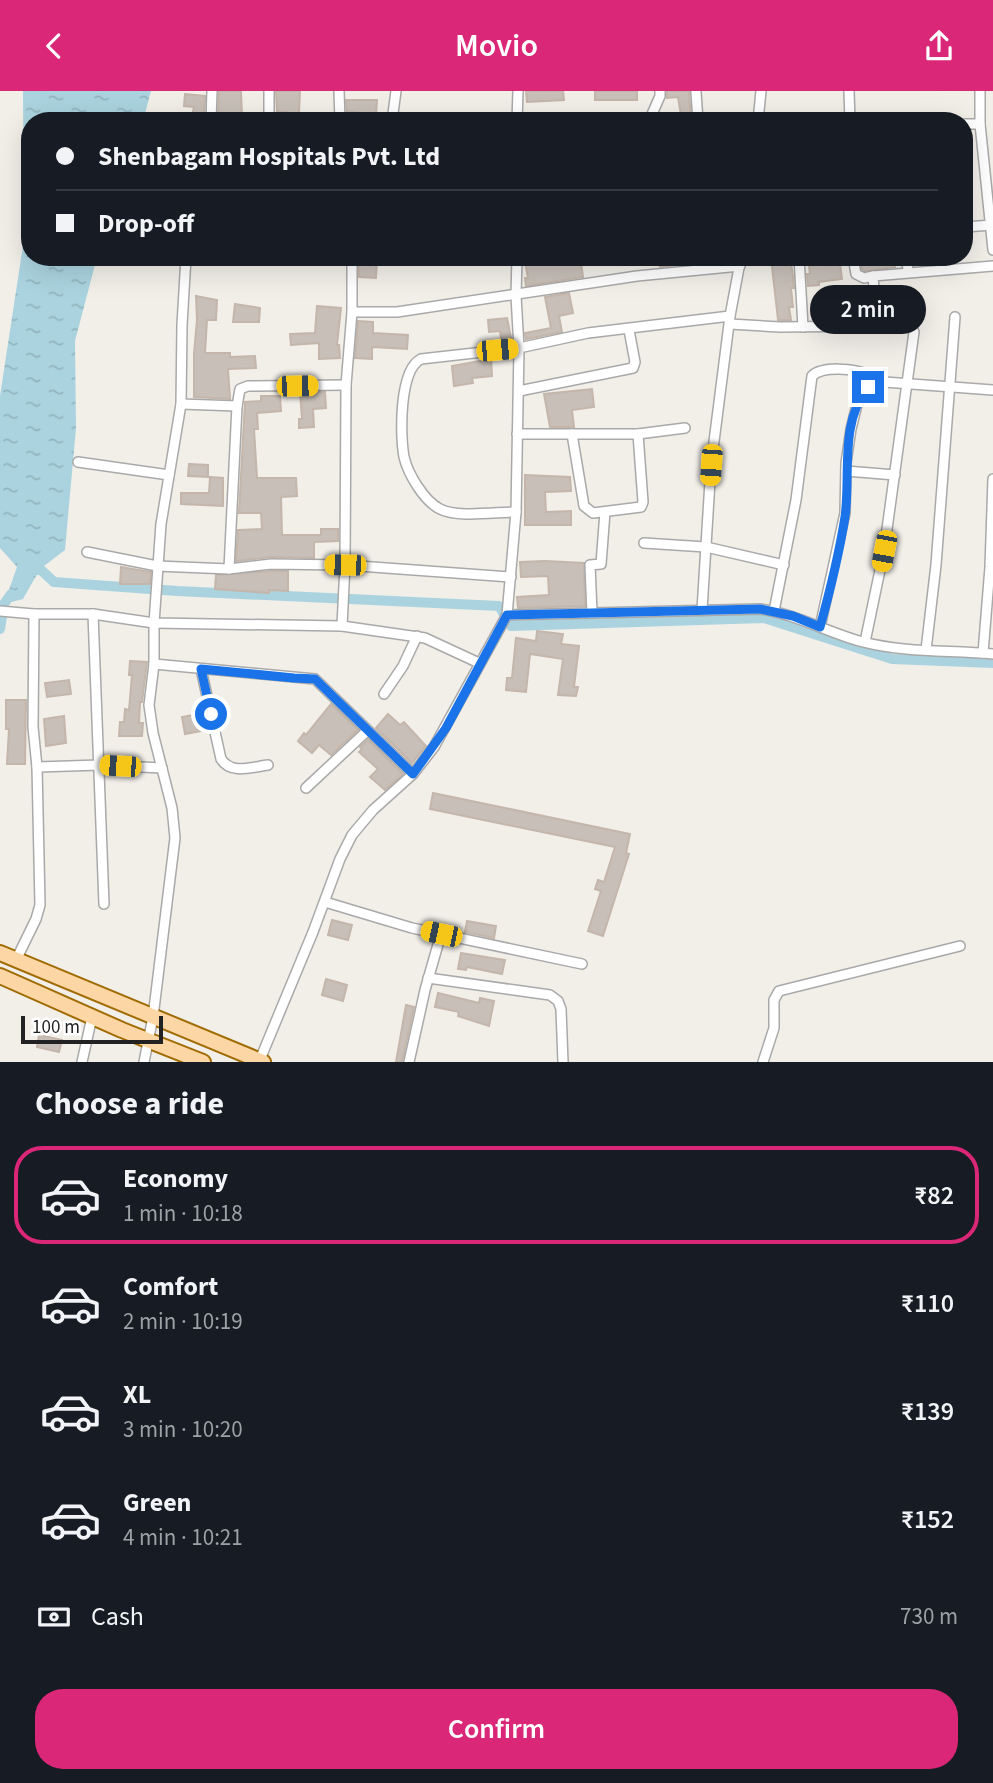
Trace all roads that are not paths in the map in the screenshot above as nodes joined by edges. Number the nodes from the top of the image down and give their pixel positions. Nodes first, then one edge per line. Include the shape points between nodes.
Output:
1 (212, 91) edge
2 (269, 91) edge
3 (339, 91) edge
4 (396, 91) edge
5 (517, 91) edge
6 (660, 91) edge
7 (761, 91) edge
8 (849, 91) edge
9 (980, 91) edge
10 (696, 92) edge
11 (211, 112) edge
12 (268, 112) edge
13 (340, 112) edge
14 (393, 112) edge
15 (517, 112) edge
16 (652, 112) edge
17 (697, 112) edge
18 (759, 112) edge
19 (850, 112) edge
20 (973, 124) edge
21 (980, 124) junction
22 (992, 225) edge
23 (973, 226) edge
24 (993, 250) edge
25 (185, 266) edge
26 (352, 266) edge
27 (517, 266) edge
28 (711, 266) edge
29 (740, 266) edge
30 (800, 266) edge
31 (855, 266) edge
32 (908, 266) edge
33 (993, 266) edge
34 (908, 272) junction
35 (873, 276) junction
36 (516, 296) junction
37 (352, 312) junction
38 (955, 317) dead end
39 (730, 320) junction
40 (803, 327) junction
41 (629, 330) junction
42 (914, 332) dead end
43 (519, 348) junction
44 (871, 381) junction
45 (908, 384) junction
46 (346, 385) junction
47 (950, 386) junction
48 (993, 390) edge
49 (519, 391) junction
50 (181, 404) junction
51 (237, 406) junction
52 (685, 428) dead end
53 (572, 434) junction
54 (638, 434) junction
55 (517, 435) junction
56 (78, 461) dead end
57 (846, 471) junction
58 (169, 475) junction
59 (895, 475) junction
60 (993, 479) edge
61 (516, 512) junction
62 (605, 512) junction
63 (644, 543) dead end
64 (706, 547) junction
65 (87, 552) dead end
66 (345, 565) junction
67 (784, 565) junction
68 (157, 566) junction
69 (229, 569) junction
70 (511, 577) junction
71 (702, 610) junction
72 (0, 611) edge
73 (774, 611) junction
74 (592, 613) junction
75 (34, 614) junction
76 (93, 614) junction
77 (506, 617) junction
78 (154, 623) junction
79 (342, 626) junction
80 (820, 627) junction
81 (417, 636) junction
82 (865, 642) junction
83 (926, 650) junction
84 (988, 654) edge
85 (479, 663) junction
86 (154, 664) junction
87 (201, 669) junction
88 (384, 694) dead end
89 (367, 731) junction
90 (100, 765) junction
91 (268, 765) dead end
92 (37, 767) junction
93 (162, 768) junction
94 (413, 774) junction
95 (306, 788) dead end
96 (325, 902) junction
97 (104, 904) dead end
98 (441, 934) junction
99 (960, 946) dead end
100 (0, 953) edge
101 (16, 960) junction
102 (582, 964) dead end
103 (0, 975) edge
104 (428, 978) junction
105 (92, 1017) junction
106 (153, 1017) junction
107 (149, 1039) junction
108 (261, 1061) edge
109 (82, 1062) edge
110 (144, 1062) edge
111 (204, 1062) edge
112 (410, 1062) edge
113 (563, 1062) edge
114 (763, 1062) edge

1 - 11 street
2 - 12 street
3 - 13 street
4 - 14 street
5 - 15 street
6 - 16 street
7 - 18 street
8 - 19 street
9 - 21 street
10 - 17 street
20 - 21 street
21 - 22 street
22 - 23 street
22 - 24 street
25 - 50 street
26 - 37 street
27 - 36 street
28 - 36 street
29 - 39 street
30 - 40 street
31 - 35 street via 856,274
32 - 34 street
33 - 34 street
34 - 35 street
35 - 40 street via 876,317 872,324
36 - 37 street via 397,312
36 - 43 street
37 - 46 street
38 - 47 street
39 - 40 street
39 - 41 street
39 - 64 street via 711,465
41 - 43 street via 588,333
41 - 49 street via 633,368
42 - 45 street
43 - 49 street
43 - 61 street via 415,362 404,397 401,433 404,459 432,504 453,513
44 - 45 street
44 - 57 street via 857,405
44 - 67 street via 857,371 825,370 812,376
45 - 47 street
45 - 59 street
46 - 51 street via 248,386 240,389
46 - 66 street
47 - 48 street
47 - 83 street
49 - 55 street
50 - 51 street
50 - 58 street
51 - 69 street
52 - 54 street
53 - 54 street
53 - 55 street
53 - 62 street via 584,506 593,513
54 - 62 street via 643,502 634,510
55 - 61 street
56 - 58 street
57 - 59 street
57 - 80 street via 845,513
58 - 68 street
59 - 82 street
60 - 84 street
61 - 70 street
62 - 74 street via 601,565 590,565
63 - 64 street
64 - 67 street
64 - 71 street
65 - 68 street
66 - 69 street via 271,564
66 - 70 street
66 - 79 street
67 - 73 street
68 - 69 street
68 - 78 street
70 - 77 street
71 - 73 street
71 - 74 street
72 - 75 street
73 - 80 street
74 - 77 street
75 - 76 street
75 - 92 street
76 - 78 street
76 - 90 street
77 - 85 street
78 - 79 street
78 - 86 street
79 - 81 street
80 - 82 street
81 - 85 street
81 - 88 street
82 - 83 street
83 - 84 street
85 - 94 street via 446,728
86 - 87 street
86 - 93 street via 149,705
87 - 89 street via 315,679
87 - 91 street via 224,764 239,769
89 - 94 street
89 - 95 street
90 - 92 street
90 - 93 street
90 - 97 street
92 - 101 street via 40,905
93 - 106 street via 175,838
94 - 96 street via 352,835
96 - 98 street
96 - 108 street
98 - 102 street
98 - 104 street
99 - 114 street via 779,991
100 - 101 main road
101 - 106 main road
103 - 105 main road
104 - 112 street
104 - 113 street via 550,995 561,1009
105 - 107 main road
105 - 109 street
106 - 107 street
106 - 108 main road
107 - 110 street
107 - 111 main road

